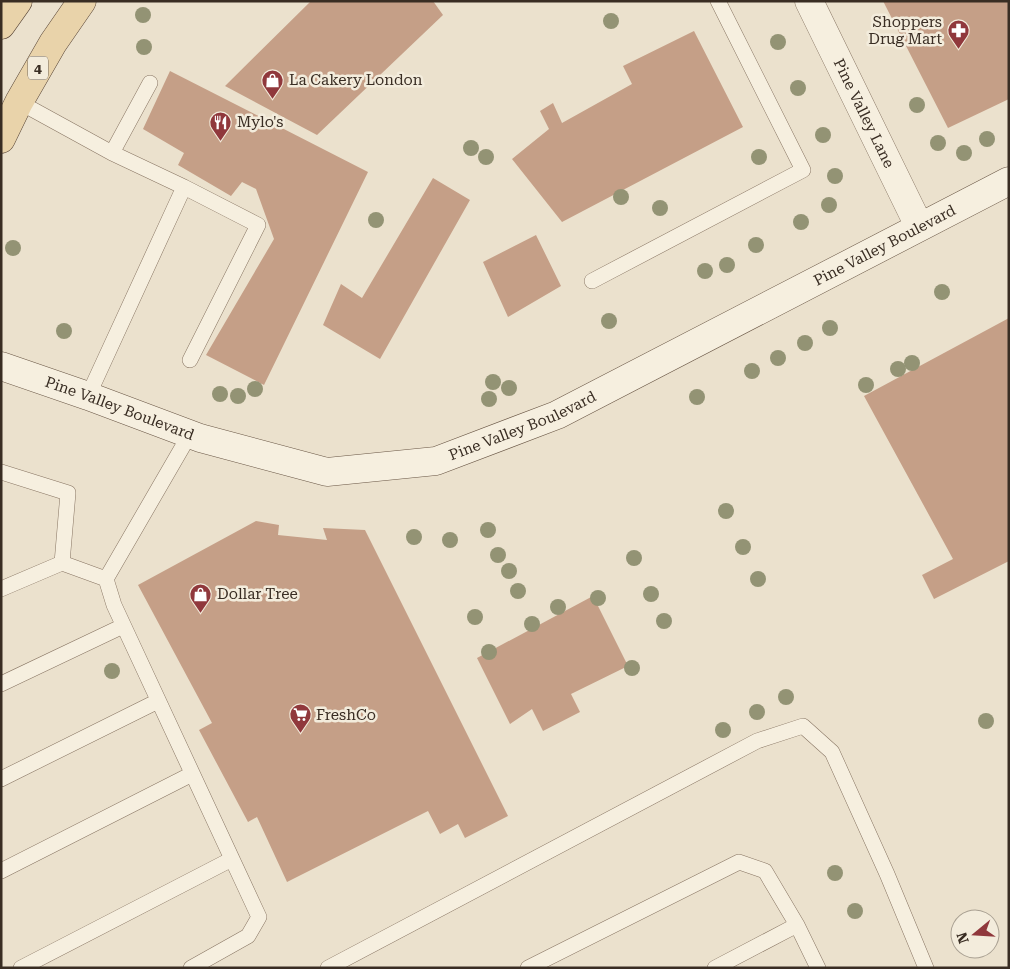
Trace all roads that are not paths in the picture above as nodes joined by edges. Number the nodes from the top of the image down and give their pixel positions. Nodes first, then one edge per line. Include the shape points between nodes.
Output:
1 (18, 1) edge
2 (82, 1) edge
3 (718, 1) edge
4 (809, 1) edge
5 (1, 25) edge
6 (150, 82) dead end
7 (19, 102) junction
8 (1, 140) edge
9 (112, 152) junction
10 (1009, 180) edge
11 (184, 187) junction
12 (919, 226) junction
13 (592, 281) dead end
14 (190, 360) dead end
15 (1, 366) edge
16 (88, 396) junction
17 (190, 434) junction
18 (1, 472) edge
19 (62, 563) junction
20 (106, 579) junction
21 (1, 589) edge
22 (123, 626) junction
23 (1, 684) edge
24 (158, 701) junction
25 (192, 774) junction
26 (1, 779) edge
27 (232, 859) junction
28 (1, 871) edge
29 (797, 925) junction
30 (21, 968) edge
31 (190, 968) edge
32 (328, 968) edge
33 (528, 968) edge
34 (715, 968) edge
35 (818, 968) edge
36 (926, 968) edge

1 - 5 main road
2 - 7 main road, 4 via 53,42
3 - 13 lane via 803,170
4 - 12 street, Pine Valley Lane
6 - 9 lane
7 - 8 main road, 4
7 - 9 lane
9 - 11 lane
10 - 12 street, Pine Valley Boulevard
11 - 14 lane via 258,225
11 - 16 lane
12 - 17 street, Pine Valley Boulevard via 556,415 436,461 327,472
15 - 16 street, Pine Valley Boulevard
16 - 17 street, Pine Valley Boulevard
17 - 20 lane
18 - 19 lane via 68,493
19 - 20 lane
19 - 21 lane
20 - 22 lane
22 - 23 lane
22 - 24 lane
24 - 25 lane
24 - 26 lane
25 - 27 lane
25 - 28 lane
27 - 30 lane
27 - 31 lane via 259,917 248,936
29 - 33 lane via 765,871 739,862
29 - 34 lane
29 - 35 lane
32 - 36 lane via 757,741 802,726 832,752

